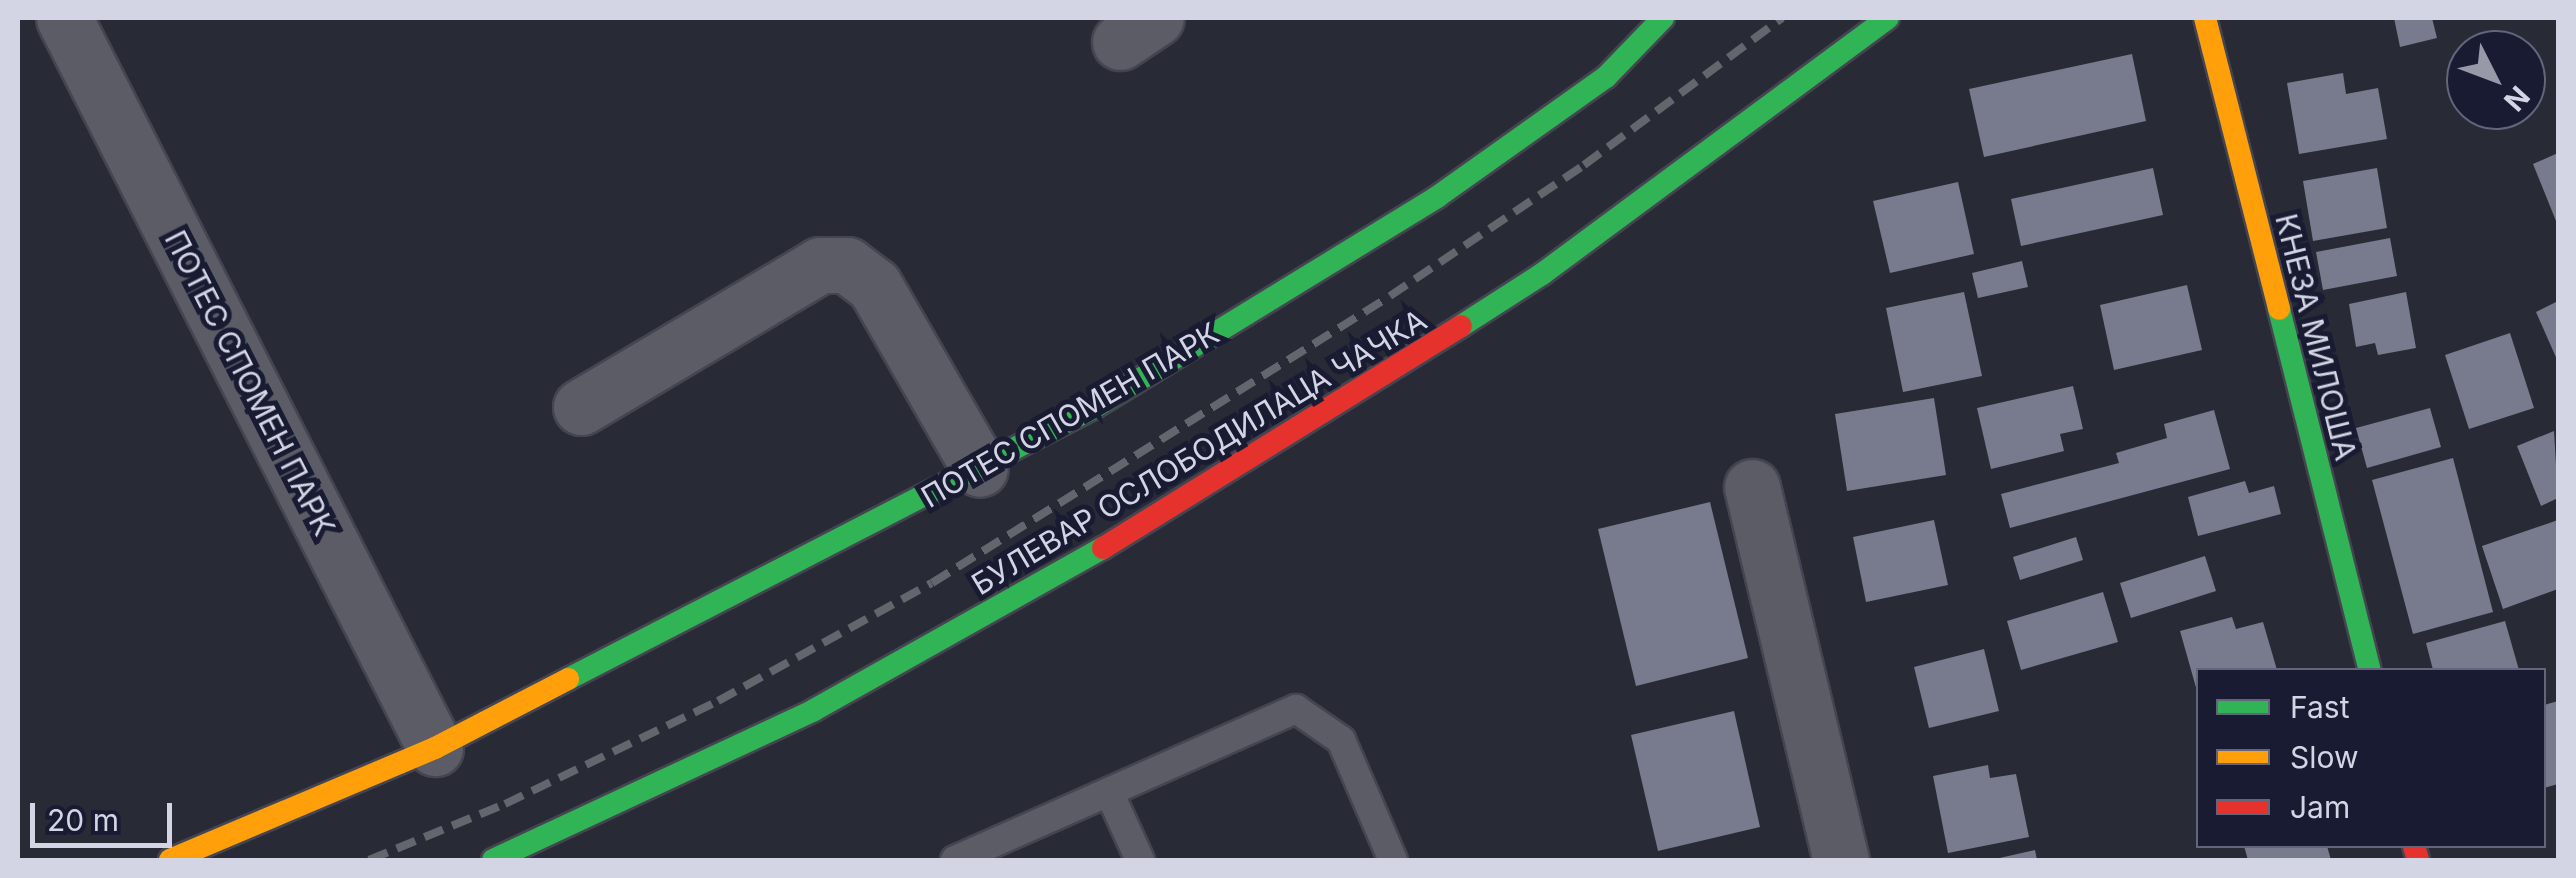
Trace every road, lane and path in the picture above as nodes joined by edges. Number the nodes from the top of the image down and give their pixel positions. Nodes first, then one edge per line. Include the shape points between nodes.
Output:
1 (64, 18) edge
2 (1663, 18) edge
3 (1888, 18) edge
4 (2204, 18) edge
5 (582, 407) dead end
6 (980, 469) junction
7 (1752, 487) dead end
8 (2369, 668) edge
9 (434, 748) junction
10 (1109, 792) junction
11 (170, 860) edge
12 (493, 860) edge
13 (955, 860) edge
14 (1140, 860) edge
15 (1393, 860) edge
16 (1841, 860) edge

1 - 9 street, ПОТЕС СПОМЕН ПАРК
2 - 6 main road, ПОТЕС СПОМЕН ПАРК via 1606,77 1438,197 1093,408
3 - 12 main road, БУЛЕВАР ОСЛОБОДИЛАЦА ЧАЧКА via 1542,274 1182,504 814,710
4 - 8 main road, КНЕЗА МИЛОША
5 - 6 street via 820,264 848,265 874,285
6 - 9 main road, ПОТЕС СПОМЕН ПАРК
7 - 16 street
9 - 11 main road, ПОТЕС СПОМЕН ПАРК
10 - 13 lane
10 - 14 lane
10 - 15 lane via 1296,709 1340,740

